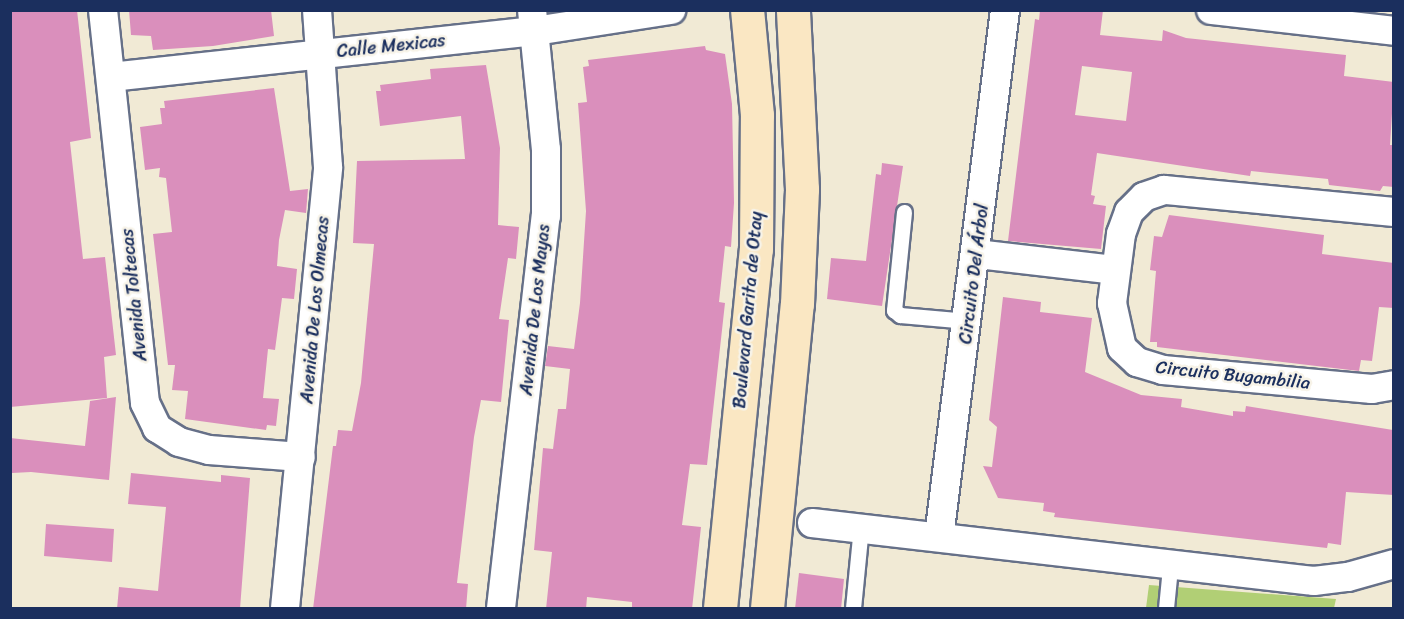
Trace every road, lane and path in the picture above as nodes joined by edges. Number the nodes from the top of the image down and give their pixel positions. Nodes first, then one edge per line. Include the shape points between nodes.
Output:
1 (103, 10) edge
2 (317, 10) edge
3 (671, 10) edge
4 (747, 10) edge
5 (793, 10) edge
6 (1005, 10) edge
7 (1211, 10) edge
8 (533, 21) edge
9 (1394, 31) edge
10 (323, 54) junction
11 (111, 77) junction
12 (904, 212) dead end
13 (1394, 212) edge
14 (977, 254) junction
15 (1115, 270) junction
16 (968, 321) junction
17 (1394, 385) edge
18 (301, 457) junction
19 (812, 523) dead end
20 (861, 527) junction
21 (939, 537) junction
22 (1394, 564) edge
23 (1170, 567) junction
24 (285, 609) edge
25 (501, 609) edge
26 (720, 609) edge
27 (767, 609) edge
28 (853, 609) edge
29 (1166, 609) edge

1 - 11 street, Avenida Toltecas
2 - 10 street, Avenida De Los Olmecas
3 - 8 street, Calle Mexicas
4 - 26 main road, Boulevard Garita de Otay via 757,115 756,249
5 - 27 main road via 802,189 797,304
6 - 14 street, Circuito Del Árbol
7 - 9 street
8 - 10 street, Calle Mexicas
8 - 25 street, Avenida De Los Mayas via 546,150 546,216
10 - 11 street, Calle Mexicas
10 - 18 street, Avenida De Los Olmecas via 328,167
11 - 18 street, Avenida Toltecas via 145,403 157,428 179,442 208,450
12 - 16 lane via 894,309 900,315
13 - 15 street, Circuito Bugambilia via 1164,190 1144,197 1129,212
14 - 15 street
14 - 16 street, Circuito Del Árbol
15 - 17 street, Circuito Bugambilia via 1114,327 1122,348 1137,362 1163,370 1372,390
16 - 21 street, Circuito Del Árbol
18 - 24 street, Avenida De Los Olmecas
19 - 20 street
20 - 21 street
20 - 28 lane
21 - 23 street
22 - 23 street via 1348,577 1314,581
23 - 29 lane

